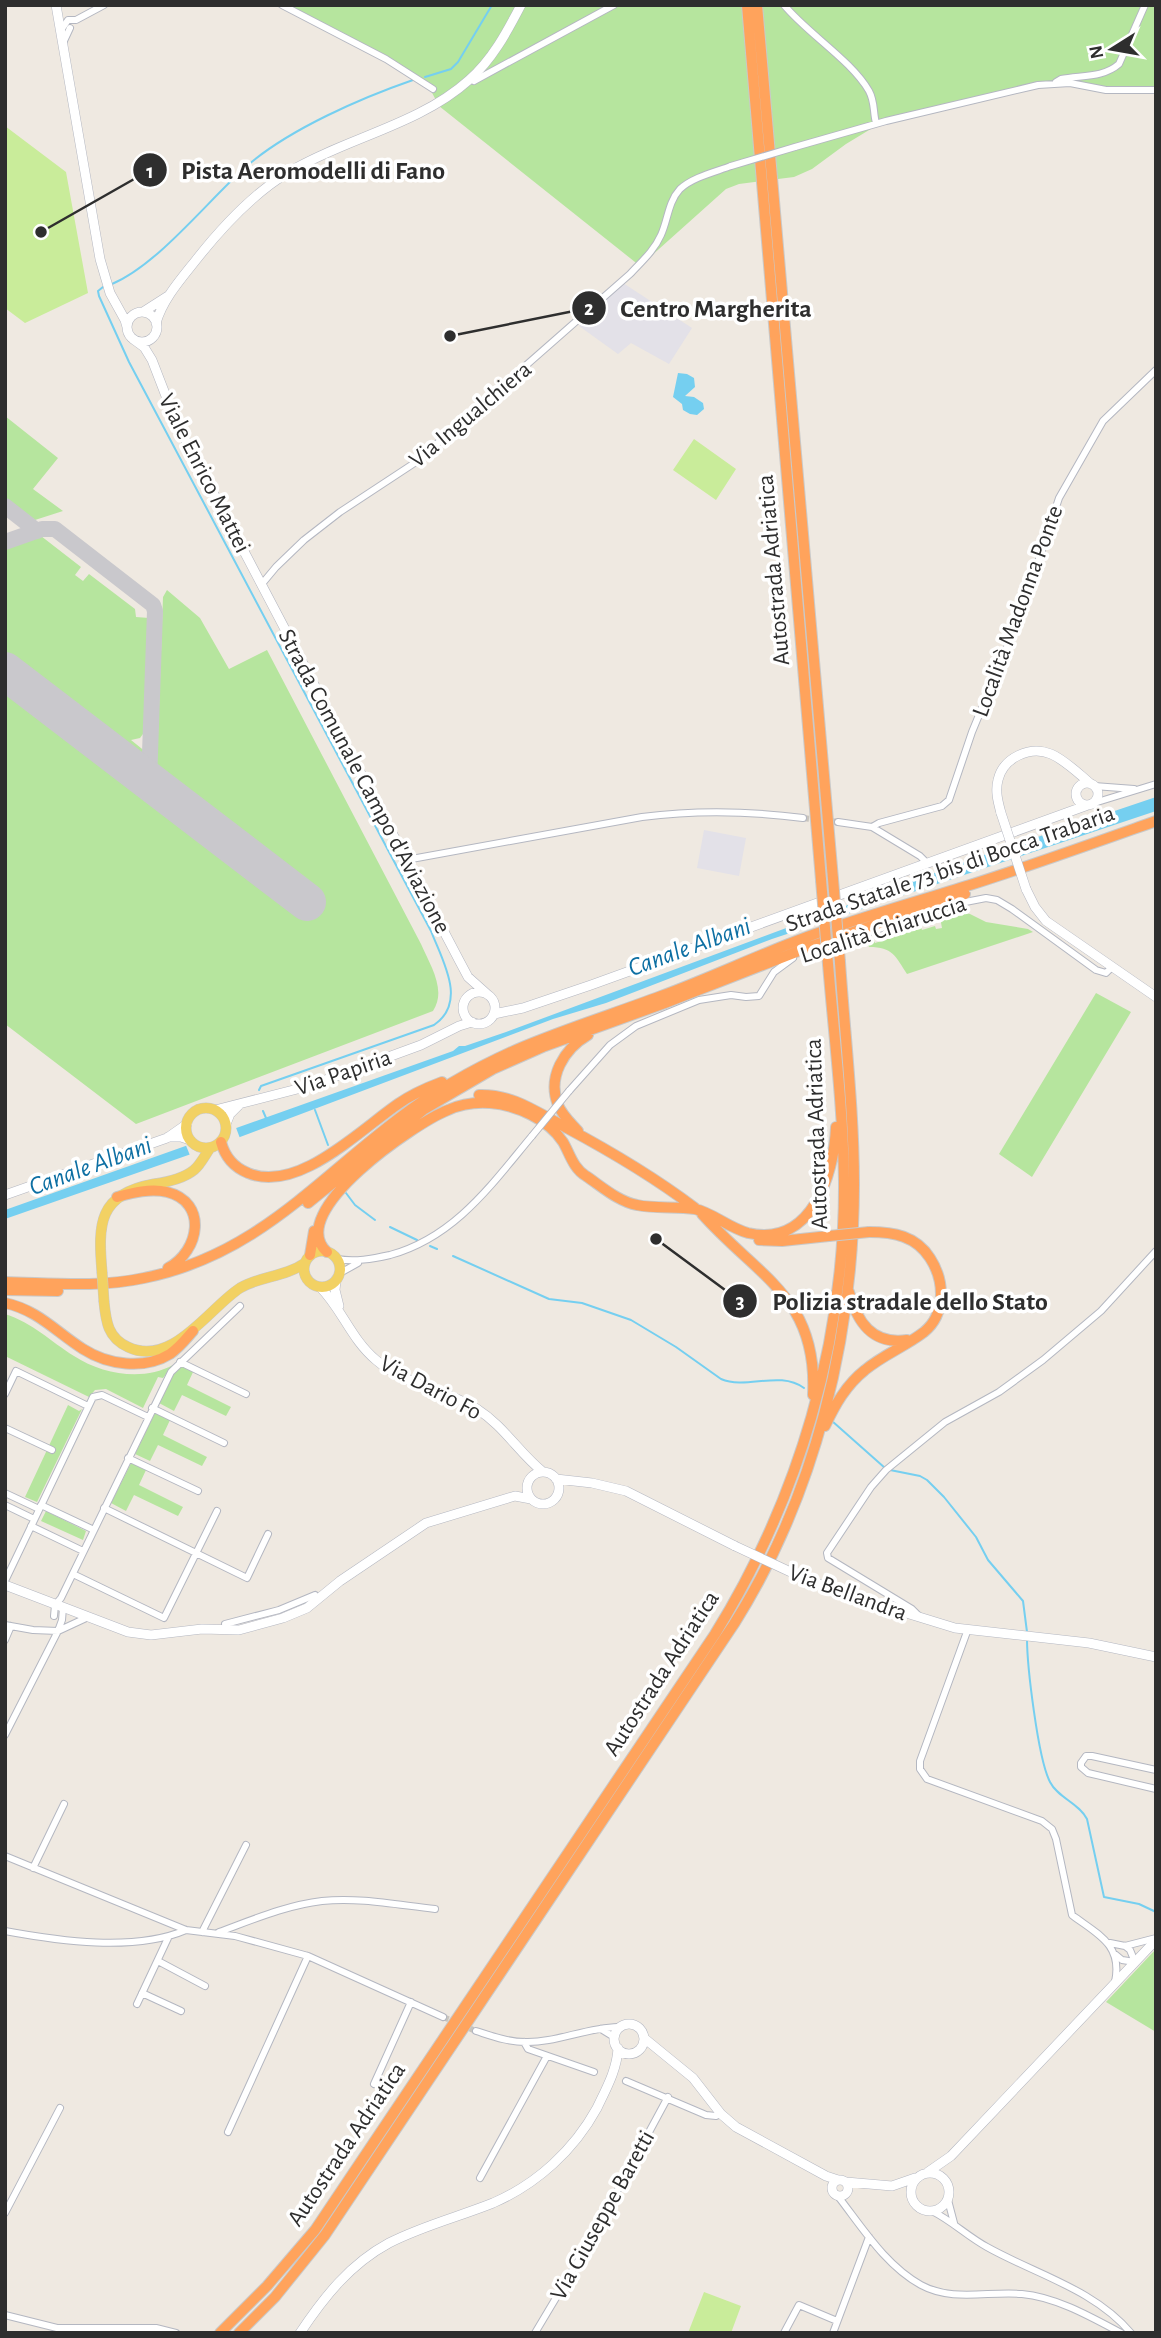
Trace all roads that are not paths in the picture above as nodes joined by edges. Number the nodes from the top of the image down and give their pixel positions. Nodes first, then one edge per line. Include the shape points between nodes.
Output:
1 (56, 5) edge
2 (104, 5) edge
3 (282, 5) edge
4 (521, 5) edge
5 (614, 5) edge
6 (747, 5) edge
7 (757, 5) edge
8 (784, 5) edge
9 (1145, 5) edge
10 (66, 26) junction
11 (1054, 83) junction
12 (433, 89) dead end
13 (1156, 90) edge
14 (441, 105) dead end
15 (876, 123) junction
16 (110, 293) junction
17 (169, 295) junction
18 (141, 312) junction
19 (156, 323) junction
20 (127, 327) junction
21 (152, 338) junction
22 (134, 339) junction
23 (152, 360) junction
24 (1156, 370) edge
25 (276, 567) junction
26 (253, 570) junction
27 (261, 585) junction
28 (1064, 763) junction
29 (1156, 784) edge
30 (1093, 785) junction
31 (1139, 789) junction
32 (1076, 793) junction
33 (1091, 804) junction
34 (803, 818) tunnel mouth
35 (1052, 820) junction
36 (1156, 821) edge
37 (838, 822) tunnel mouth
38 (872, 827) junction
39 (1156, 829) edge
40 (406, 860) junction
41 (928, 864) junction
42 (827, 880) junction
43 (1112, 967) junction
44 (468, 977) junction
45 (490, 996) junction
46 (1156, 997) edge
47 (465, 1002) junction
48 (665, 1003) junction
49 (523, 1008) junction
50 (464, 1012) junction
51 (494, 1014) junction
52 (472, 1022) junction
53 (444, 1035) junction
54 (835, 1047) junction
55 (461, 1076) junction
56 (240, 1103) junction
57 (215, 1110) junction
58 (187, 1124) junction
59 (226, 1124) junction
60 (583, 1136) junction
61 (167, 1138) junction
62 (221, 1142) junction
63 (194, 1143) junction
64 (210, 1148) junction
65 (197, 1167) junction
66 (5, 1195) edge
67 (117, 1197) junction
68 (698, 1210) junction
69 (1156, 1251) edge
70 (332, 1255) junction
71 (308, 1259) junction
72 (363, 1260) junction
73 (279, 1275) junction
74 (338, 1277) junction
75 (144, 1279) junction
76 (5, 1282) edge
77 (309, 1282) junction
78 (320, 1287) junction
79 (847, 1287) junction
80 (5, 1290) edge
81 (5, 1303) edge
82 (240, 1306) dead end
83 (341, 1314) junction
84 (192, 1331) junction
85 (909, 1340) junction
86 (180, 1362) junction
87 (5, 1394) edge
88 (246, 1394) dead end
89 (88, 1406) junction
90 (152, 1408) junction
91 (148, 1417) junction
92 (811, 1425) junction
93 (5, 1428) edge
94 (224, 1443) dead end
95 (816, 1445) junction
96 (52, 1450) dead end
97 (525, 1457) junction
98 (128, 1458) junction
99 (543, 1472) junction
100 (556, 1479) junction
101 (529, 1483) junction
102 (578, 1483) junction
103 (198, 1491) dead end
104 (559, 1492) junction
105 (5, 1493) edge
106 (515, 1496) junction
107 (531, 1499) junction
108 (5, 1505) edge
109 (40, 1507) junction
110 (104, 1508) junction
111 (217, 1511) dead end
112 (34, 1519) junction
113 (31, 1526) junction
114 (94, 1530) junction
115 (268, 1534) dead end
116 (83, 1551) junction
117 (197, 1553) junction
118 (73, 1573) junction
119 (5, 1583) edge
120 (315, 1595) dead end
121 (59, 1606) junction
122 (275, 1616) junction
123 (86, 1618) junction
124 (920, 1618) junction
125 (225, 1624) dead end
126 (8, 1626) edge
127 (968, 1629) junction
128 (58, 1631) junction
129 (5, 1640) edge
130 (1156, 1657) edge
131 (5, 1735) edge
132 (1156, 1770) edge
133 (1156, 1789) edge
134 (64, 1804) dead end
135 (246, 1845) dead end
136 (5, 1856) edge
137 (33, 1868) junction
138 (435, 1909) dead end
139 (186, 1930) junction
140 (5, 1931) edge
141 (202, 1931) junction
142 (217, 1933) junction
143 (168, 1938) junction
144 (1156, 1939) edge
145 (1108, 1942) junction
146 (1125, 1946) junction
147 (1116, 1955) junction
148 (308, 1956) junction
149 (158, 1961) junction
150 (1135, 1962) junction
151 (1114, 1983) junction
152 (205, 1986) dead end
153 (142, 1993) junction
154 (411, 2002) junction
155 (137, 2004) dead end
156 (181, 2011) dead end
157 (443, 2017) tunnel mouth
158 (476, 2031) tunnel mouth
159 (616, 2032) junction
160 (644, 2038) junction
161 (524, 2042) junction
162 (618, 2048) junction
163 (656, 2049) junction
164 (634, 2052) junction
165 (547, 2056) junction
166 (617, 2064) junction
167 (594, 2072) dead end
168 (626, 2081) dead end
169 (374, 2084) dead end
170 (668, 2097) junction
171 (60, 2108) dead end
172 (721, 2114) junction
173 (228, 2132) dead end
174 (951, 2156) junction
175 (928, 2172) junction
176 (917, 2177) junction
177 (480, 2178) dead end
178 (946, 2180) junction
179 (892, 2186) junction
180 (841, 2188) junction
181 (912, 2200) junction
182 (948, 2200) junction
183 (932, 2211) junction
184 (5, 2213) edge
185 (955, 2224) junction
186 (869, 2238) junction
187 (5, 2315) edge
188 (837, 2321) junction
189 (176, 2333) edge
190 (220, 2333) edge
191 (239, 2333) edge
192 (300, 2333) edge
193 (535, 2333) edge
194 (784, 2333) edge
195 (833, 2333) edge
196 (1121, 2333) edge
197 (1131, 2333) edge

1 - 10 main road
2 - 10 street
3 - 12 street
4 - 17 main road via 490,57 460,88 422,111 285,174 236,213
5 - 14 street via 479,76
6 - 42 highway, Autostrada Adriatica
7 - 42 highway, Autostrada Adriatica
8 - 15 street via 868,90
9 - 11 street via 1119,64 1112,70
10 - 16 main road via 63,43
11 - 13 street
11 - 15 street
15 - 25 street, Via Ingualchiera, bridge via 731,166 681,189 662,235 630,274 416,462 340,512
16 - 18 main road via 119,304
16 - 20 main road
17 - 18 main road
17 - 19 main road
18 - 19 main road
18 - 20 main road via 130,317
19 - 21 main road
20 - 22 main road
21 - 22 main road via 144,342
21 - 23 main road, Viale Enrico Mattei
22 - 23 main road, Viale Enrico Mattei
23 - 26 main road, Viale Enrico Mattei via 176,422
24 - 38 street, Località Madonna Ponte via 1104,421 1059,498 1022,611 949,800
25 - 26 street
25 - 27 street, Via Ingualchiera
26 - 27 main road, Viale Enrico Mattei
27 - 40 main road, Strada Comunale Campo d'Aviazione
28 - 30 main road
28 - 32 main road
28 - 43 main road, bridge via 1035,751 1007,763 998,778 1000,813 1035,907 1046,921
29 - 31 street
30 - 31 street
30 - 32 main road via 1084,784
30 - 33 main road via 1098,792
31 - 33 street
32 - 33 main road via 1080,802
32 - 35 main road
33 - 35 main road
34 - 40 street via 680,812
35 - 41 main road
36 - 55 highway, Strada Statale 73 bis di Bocca Trabaria via 806,937 663,996 541,1039
37 - 38 street, Località Madonna Ponte
38 - 41 street, Località Madonna Ponte
39 - 48 highway, Strada Statale 73 bis di Bocca Trabaria via 809,947
40 - 44 main road, Strada Comunale Campo d'Aviazione
41 - 49 main road
42 - 54 highway, Autostrada Adriatica, bridge
42 - 79 highway, Autostrada Adriatica, bridge via 840,962 854,1168
43 - 46 main road
43 - 72 street, Località Chiaruccia, bridge via 1106,973 1096,970 997,900 986,898 790,959 774,972 759,996 699,1000 636,1026 610,1045 485,1192 447,1228 420,1245
44 - 45 main road, Strada Comunale Campo d'Aviazione
44 - 47 main road via 470,991
45 - 47 main road via 474,993
45 - 49 main road via 499,1004
45 - 51 main road
47 - 50 main road
48 - 60 highway via 586,1037 562,1059 555,1079 557,1101
48 - 80 highway, Strada Statale 73 bis di Bocca Trabaria via 533,1051 462,1085 410,1120 271,1231 209,1265 129,1287
49 - 51 main road
50 - 52 main road
50 - 53 main road, Via Papiria
51 - 52 main road via 485,1023
52 - 53 main road, Via Papiria
53 - 56 main road, Via Papiria via 309,1086
54 - 68 highway via 835,1145 823,1189 808,1214 789,1228 761,1235
54 - 92 highway, Autostrada Adriatica via 843,1146 842,1235 832,1325
55 - 62 highway via 414,1094 321,1160 285,1175 265,1177 243,1171 228,1160
55 - 75 highway, Strada Statale 73 bis di Bocca Trabaria via 395,1121 258,1232 205,1259
56 - 57 main road, Via Papiria
56 - 59 main road
57 - 58 main road, Via Papiria via 198,1110
57 - 59 main road
58 - 61 main road, Via Papiria
58 - 63 main road
59 - 62 main road
60 - 68 highway
60 - 71 highway via 508,1098 477,1096 451,1103 424,1118 332,1192 317,1214
61 - 63 main road, Via Papiria via 183,1137
61 - 66 main road, Via Papiria
62 - 64 main road
63 - 64 main road, Via Papiria
63 - 65 main road
64 - 65 main road
65 - 67 main road via 178,1179
67 - 75 highway via 169,1192 185,1202 193,1216 194,1236 186,1254 173,1266
67 - 84 main road, bridge via 100,1228 105,1319 110,1332 119,1342 145,1351 161,1349
68 - 70 highway via 629,1203 579,1171 561,1139 545,1124 509,1107 471,1103 435,1116 335,1194 319,1224 320,1243
68 - 85 highway, bridge via 734,1232 758,1240 869,1232 909,1239 923,1249 936,1269 941,1292 937,1313 926,1330
68 - 92 highway via 774,1283 796,1312 812,1360
69 - 124 street, Via Bellandra via 1101,1311 1043,1360 999,1392 945,1422 888,1469 827,1553 828,1558
70 - 71 main road via 321,1251
70 - 72 street
70 - 74 main road
71 - 73 main road
71 - 77 main road via 304,1273
72 - 74 street
73 - 77 main road
73 - 84 main road via 244,1286
74 - 78 main road via 331,1285
74 - 83 main road, Via Dario Fo via 335,1291
75 - 76 highway, Strada Statale 73 bis di Bocca Trabaria via 88,1284
77 - 78 main road
78 - 83 main road, Via Dario Fo
79 - 85 highway via 856,1315 869,1332 886,1340
79 - 95 highway, Autostrada Adriatica
81 - 84 highway via 32,1311 82,1349 117,1363 164,1357
82 - 86 street
83 - 97 main road, Via Dario Fo via 376,1360 409,1380 479,1410 506,1432
85 - 95 highway via 849,1384
86 - 88 street
86 - 90 street
87 - 89 street via 16,1371
89 - 91 street via 93,1397 102,1395
89 - 109 street
90 - 91 street
90 - 94 street
91 - 98 street
92 - 190 highway, Autostrada Adriatica via 762,1550 709,1642 315,2230
93 - 96 street
95 - 191 highway, Autostrada Adriatica via 776,1548 734,1624 325,2235
97 - 99 main road, Via Dario Fo
97 - 101 main road, Via Dario Fo
98 - 103 street
98 - 110 street
99 - 100 main road, Via Bellandra
99 - 101 main road
100 - 102 main road, Via Bellandra
100 - 104 main road
101 - 106 main road
101 - 107 main road
102 - 104 main road
102 - 124 main road, Via Bellandra, bridge via 626,1491 797,1575
104 - 107 main road via 544,1504
105 - 109 street
106 - 107 main road
106 - 122 main road via 426,1523 310,1606
108 - 112 street
109 - 112 street
109 - 114 street
110 - 114 street
110 - 117 street
111 - 117 street
112 - 113 street
113 - 116 street
113 - 119 street
114 - 116 street
115 - 117 street via 247,1578
116 - 118 street
117 - 118 street via 164,1618
118 - 121 street
119 - 121 main road
120 - 122 street
121 - 123 main road
121 - 128 street
121 - 128 street via 54,1616
122 - 123 main road via 239,1630 151,1635
122 - 125 street
123 - 128 street
124 - 127 main road
126 - 128 street
126 - 129 street
127 - 130 main road via 1089,1643
127 - 145 street via 920,1769 927,1779 1052,1829 1072,1915
128 - 131 street
132 - 133 street via 1091,1756 1081,1762 1088,1773
134 - 137 street
135 - 141 street
136 - 137 street
137 - 139 street
138 - 142 street via 322,1901
139 - 141 street
139 - 143 street
140 - 143 street via 69,1941
141 - 142 street
142 - 148 street
143 - 149 street
144 - 146 street
144 - 150 main road
145 - 146 street
145 - 147 street
146 - 150 street
147 - 150 street
147 - 151 street
148 - 154 street
148 - 173 street
149 - 152 street
149 - 153 street
150 - 151 main road
151 - 174 main road
153 - 155 street
153 - 156 street
154 - 157 street
154 - 169 street
158 - 161 street
159 - 160 main road via 627,2024 636,2025
159 - 161 street via 599,2028
159 - 162 main road
160 - 163 main road
160 - 164 main road
161 - 165 street via 528,2049
162 - 164 main road
162 - 166 main road
163 - 164 main road
163 - 172 main road via 693,2078
164 - 166 main road
165 - 167 street
165 - 177 street
166 - 192 main road via 583,2131 557,2160 499,2200 375,2252 344,2276
168 - 170 street
170 - 172 street via 706,2115
170 - 193 street, Via Giuseppe Baretti
171 - 184 street
172 - 180 main road
174 - 175 main road
174 - 178 main road
175 - 176 main road
175 - 178 main road
176 - 179 main road
176 - 181 main road via 911,2188
178 - 182 main road
179 - 180 main road
179 - 181 main road
180 - 186 street via 845,2206
181 - 183 main road via 921,2209
182 - 183 main road
182 - 185 street
183 - 185 street
185 - 197 street via 983,2245 1108,2309
186 - 188 street
186 - 196 street via 924,2287 963,2295 1024,2294 1052,2300
187 - 189 street via 57,2328 156,2328
188 - 194 street via 799,2305
188 - 195 street

